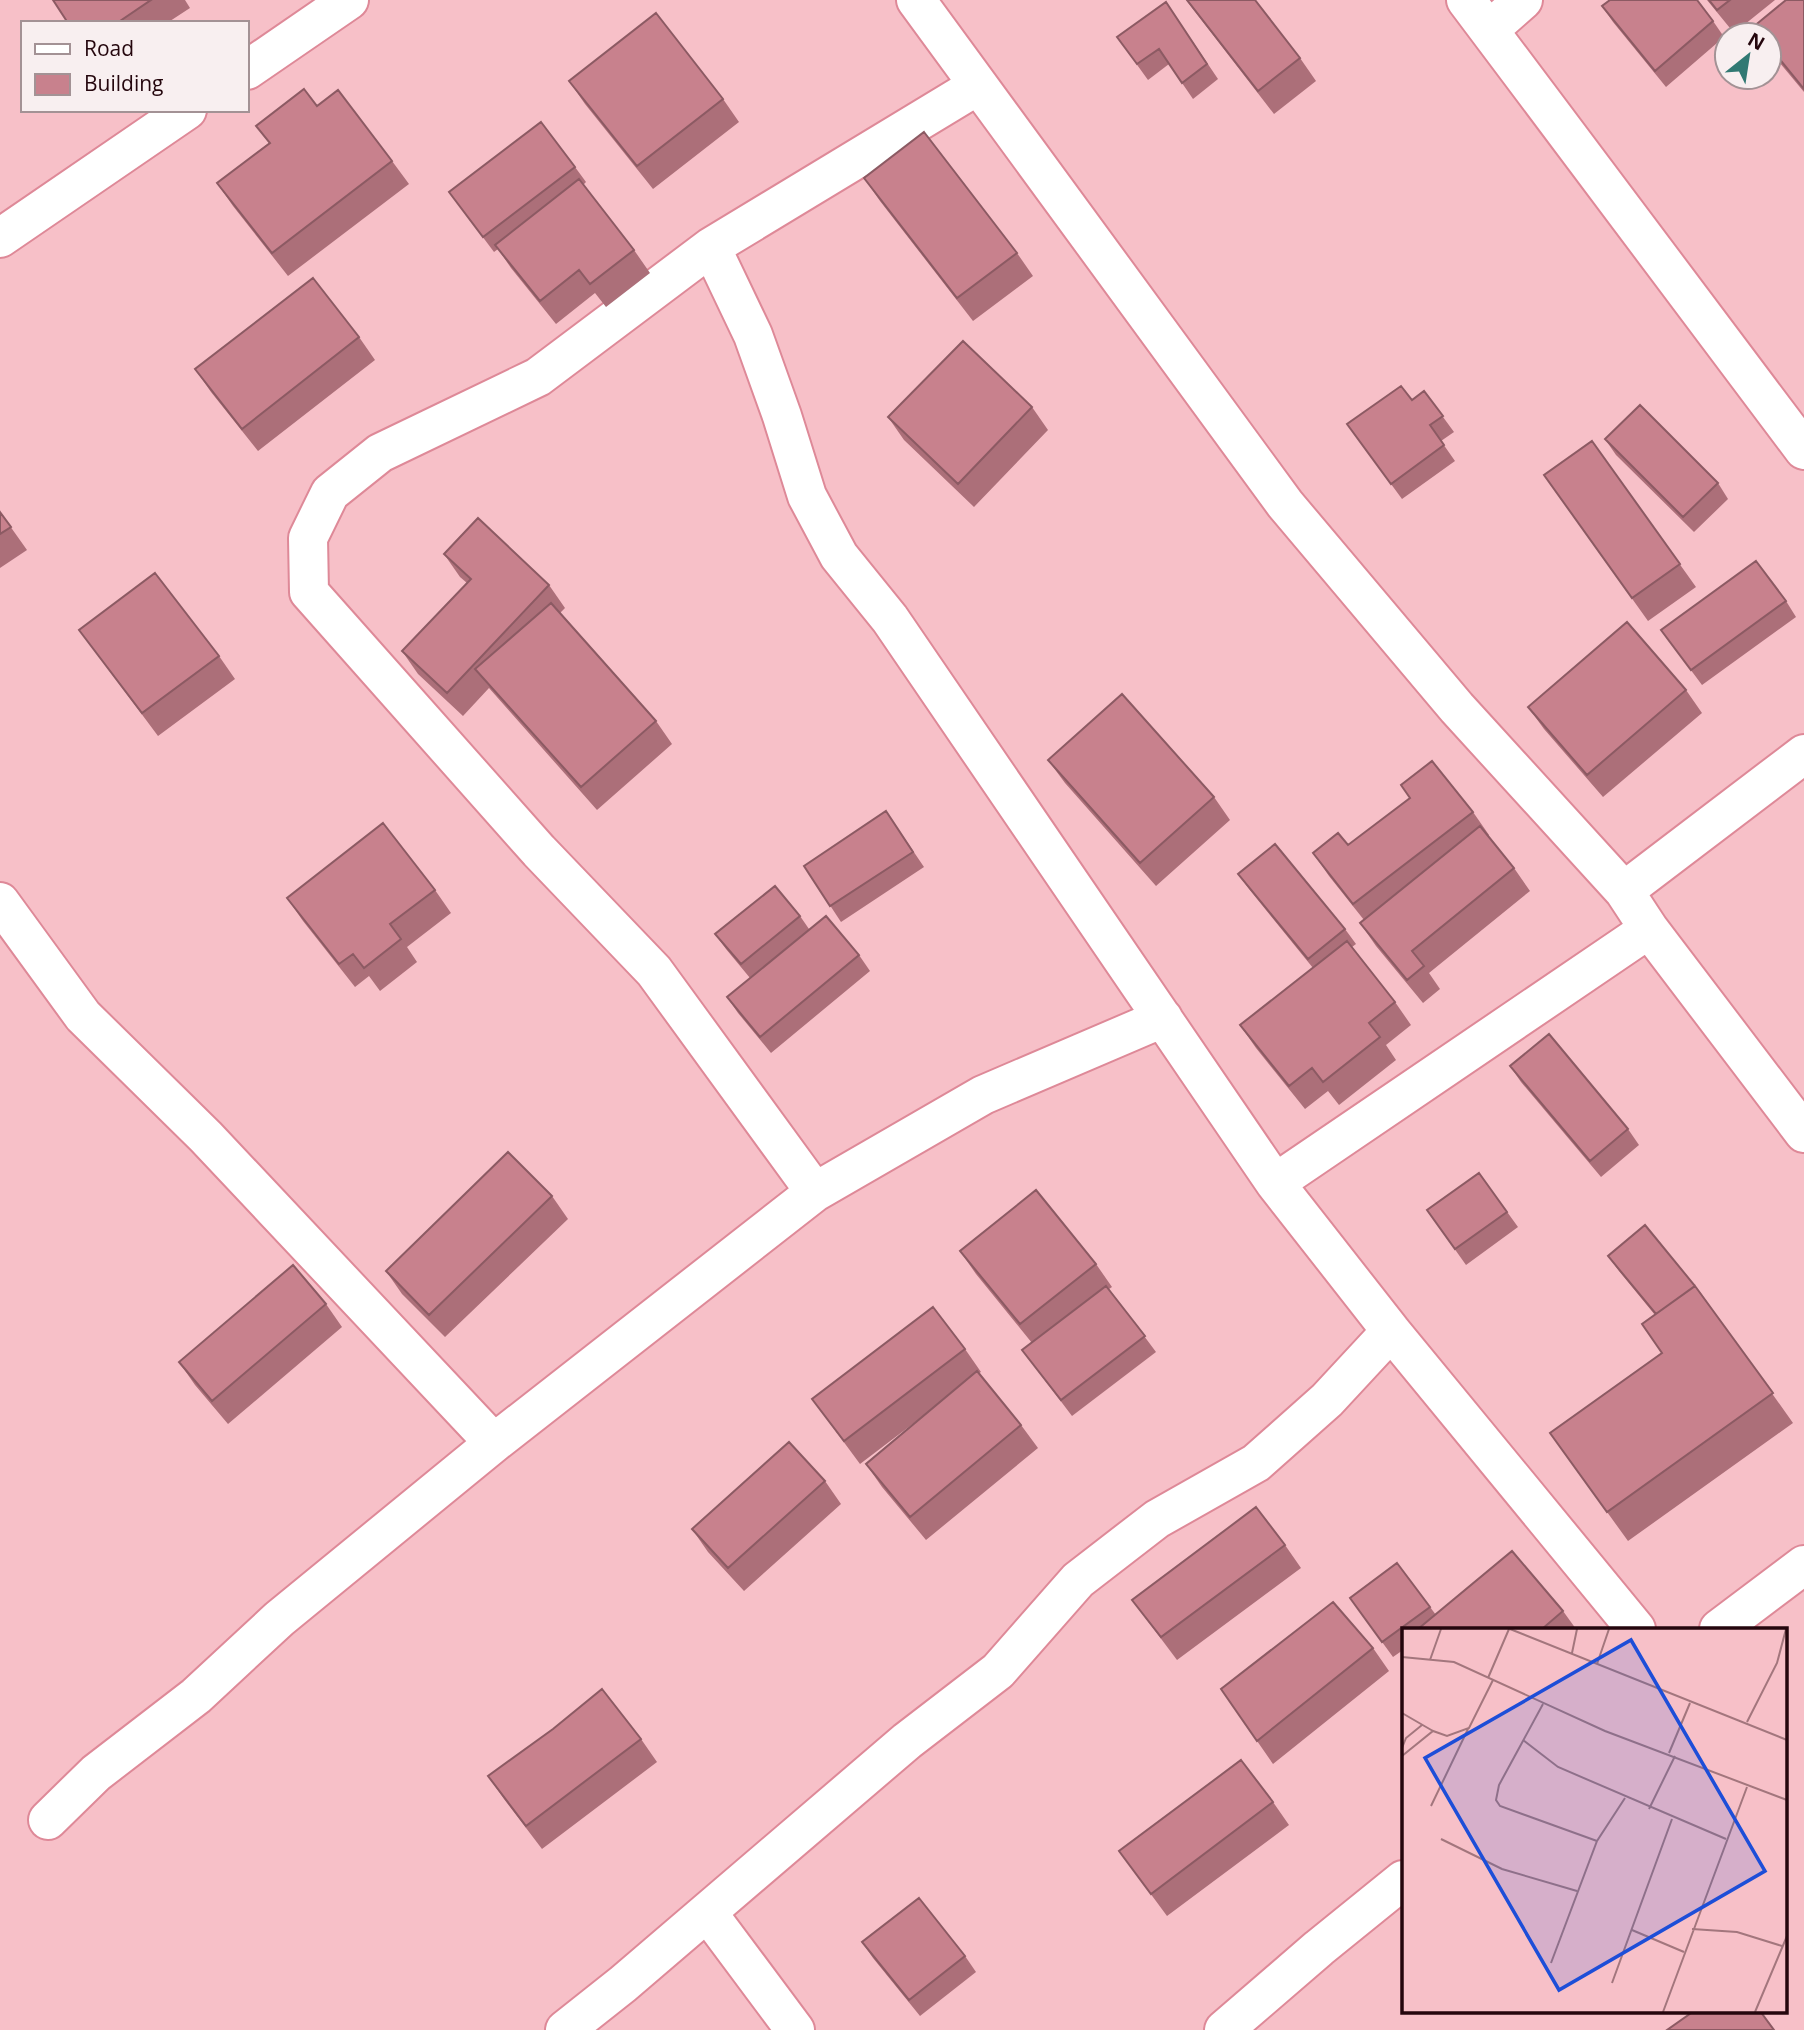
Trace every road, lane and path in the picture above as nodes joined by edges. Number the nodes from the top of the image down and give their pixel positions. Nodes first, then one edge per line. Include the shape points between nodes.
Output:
1 (349, 0) edge
2 (916, 0) edge
3 (1466, 0) edge
4 (1523, 0) edge
5 (1489, 30) junction
6 (248, 69) edge
7 (977, 86) junction
8 (184, 112) edge
9 (0, 238) edge
10 (711, 247) junction
11 (1804, 450) edge
12 (1804, 754) edge
13 (1624, 891) junction
14 (0, 902) edge
15 (1649, 929) junction
16 (1163, 1018) junction
17 (1804, 1133) edge
18 (1275, 1183) junction
19 (815, 1192) junction
20 (1391, 1331) junction
21 (494, 1443) junction
22 (1804, 1565) edge
23 (1635, 1628) edge
24 (1720, 1628) edge
25 (48, 1820) dead end
26 (1402, 1881) edge
27 (707, 1912) junction
28 (565, 2030) edge
29 (795, 2030) edge
30 (1224, 2030) edge

1 - 6 street
2 - 7 street
3 - 5 street
4 - 5 street
5 - 11 street
7 - 10 street
7 - 13 street via 1285,504 1457,708
8 - 9 street
10 - 16 street via 753,335 807,496 839,556 890,619
10 - 19 street via 538,377 380,453 331,493 308,538 309,592 540,851 654,971
12 - 13 street
13 - 15 street
14 - 21 street via 83,1016 206,1137
15 - 17 street
15 - 18 street
16 - 18 street
16 - 19 street via 983,1095
18 - 20 street
19 - 21 street
20 - 23 street
20 - 27 street via 1327,1400 1256,1463 1157,1519 1078,1580 998,1671 907,1741
21 - 25 street via 279,1619 196,1696 96,1773
22 - 24 street
26 - 30 street
27 - 28 street
27 - 29 street

